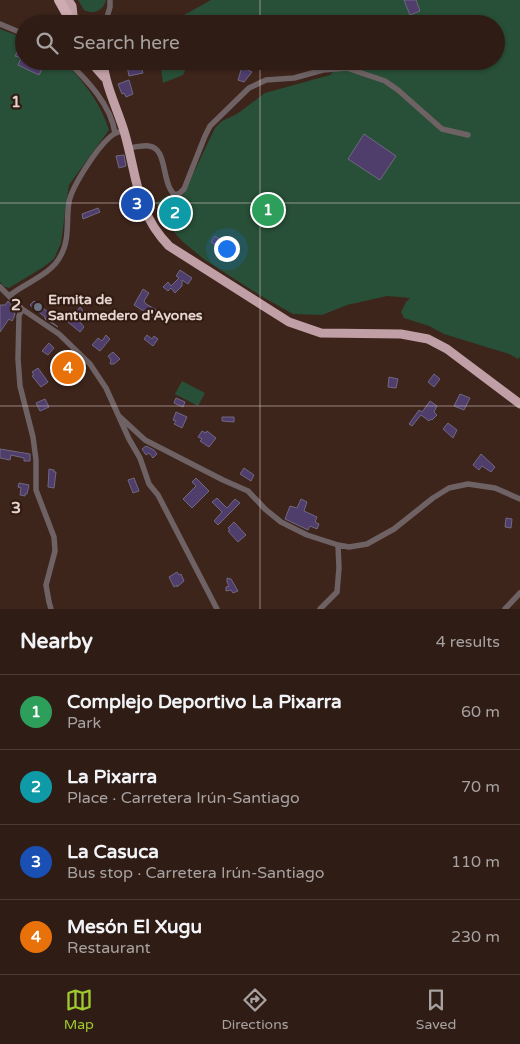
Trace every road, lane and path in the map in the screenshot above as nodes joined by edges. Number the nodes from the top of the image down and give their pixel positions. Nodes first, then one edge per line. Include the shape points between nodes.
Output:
1 (58, 0) edge
2 (110, 0) edge
3 (70, 3) edge
4 (67, 15) edge
5 (86, 15) edge
6 (107, 15) edge
7 (0, 24) edge
8 (15, 30) edge
9 (75, 70) edge
10 (98, 70) edge
11 (105, 70) edge
12 (326, 70) edge
13 (353, 70) edge
14 (107, 81) junction
15 (120, 132) junction
16 (468, 135) dead end
17 (129, 148) junction
18 (0, 287) edge
19 (10, 296) junction
20 (22, 309) junction
21 (520, 404) edge
22 (119, 416) junction
23 (520, 500) edge
24 (338, 545) junction
25 (520, 593) edge
26 (51, 609) edge
27 (217, 609) edge
28 (320, 609) edge
29 (505, 609) edge

1 - 4 highway
2 - 6 street
3 - 5 highway
7 - 8 street
9 - 15 street via 94,90
10 - 14 highway
11 - 14 highway
12 - 17 street via 294,78 266,80 249,88 210,126 184,189 176,195 170,191 161,159 154,148
13 - 16 street via 385,81 442,129
14 - 15 highway
15 - 17 highway
15 - 19 street via 107,140 74,187 62,255 52,268
17 - 21 highway via 140,196 155,231 187,259 307,330 335,334 401,334 428,339 447,349
18 - 19 street
19 - 20 street
20 - 22 street via 59,334 90,364
20 - 26 street via 19,316 20,386 33,437 36,490 54,537 55,551 46,585
22 - 24 street via 145,440 248,491 281,522
22 - 27 street via 149,484 158,495
23 - 24 street via 495,488 468,484 449,488 394,529 367,544
24 - 28 street via 337,592
25 - 29 street

